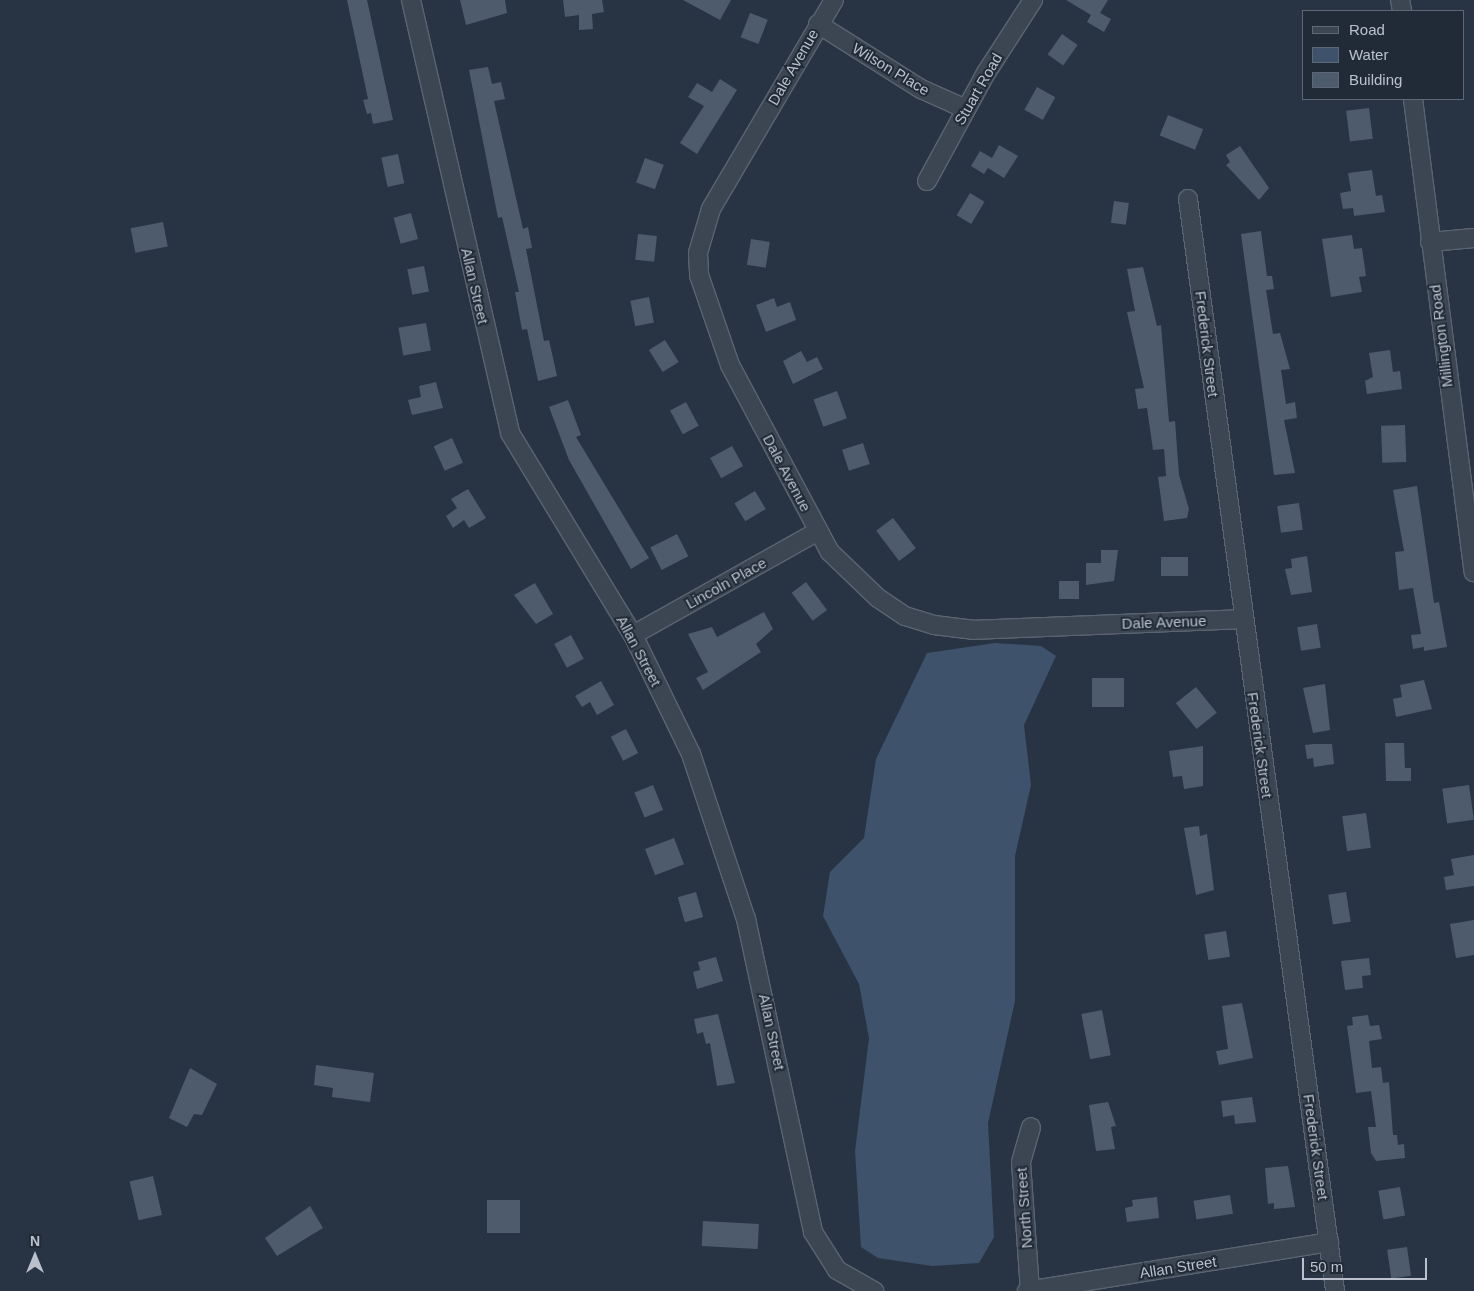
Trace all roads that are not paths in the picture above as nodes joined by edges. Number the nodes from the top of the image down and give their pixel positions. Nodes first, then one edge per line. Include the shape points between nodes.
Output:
1 (412, 0) edge
2 (834, 0) edge
3 (1033, 0) edge
4 (818, 24) junction
5 (1413, 100) edge
6 (966, 109) junction
7 (927, 181) dead end
8 (1188, 200) dead end
9 (1474, 238) edge
10 (1430, 242) junction
11 (818, 531) junction
12 (1474, 572) edge
13 (1243, 619) junction
14 (633, 635) junction
15 (1031, 1127) dead end
16 (1329, 1242) junction
17 (874, 1291) edge
18 (1029, 1291) edge
19 (1335, 1291) edge

1 - 14 street, Allan Street via 510,433
2 - 4 street, Dale Avenue
3 - 6 street, Stuart Road
4 - 6 street, Wilson Place via 921,89
4 - 11 street, Dale Avenue via 711,209 698,253 701,283 730,365
5 - 10 street, Millington Road
6 - 7 street, Stuart Road
8 - 13 street, Frederick Street
9 - 10 street
10 - 12 street, Millington Road
11 - 13 street, Dale Avenue via 850,575 878,598 906,616 934,625 973,630
11 - 14 street, Lincoln Place
13 - 16 street, Frederick Street
14 - 17 street, Allan Street via 691,754 746,919 814,1232 837,1270
15 - 18 street, North Street via 1021,1162
16 - 18 street, Allan Street
16 - 19 street, Frederick Street

